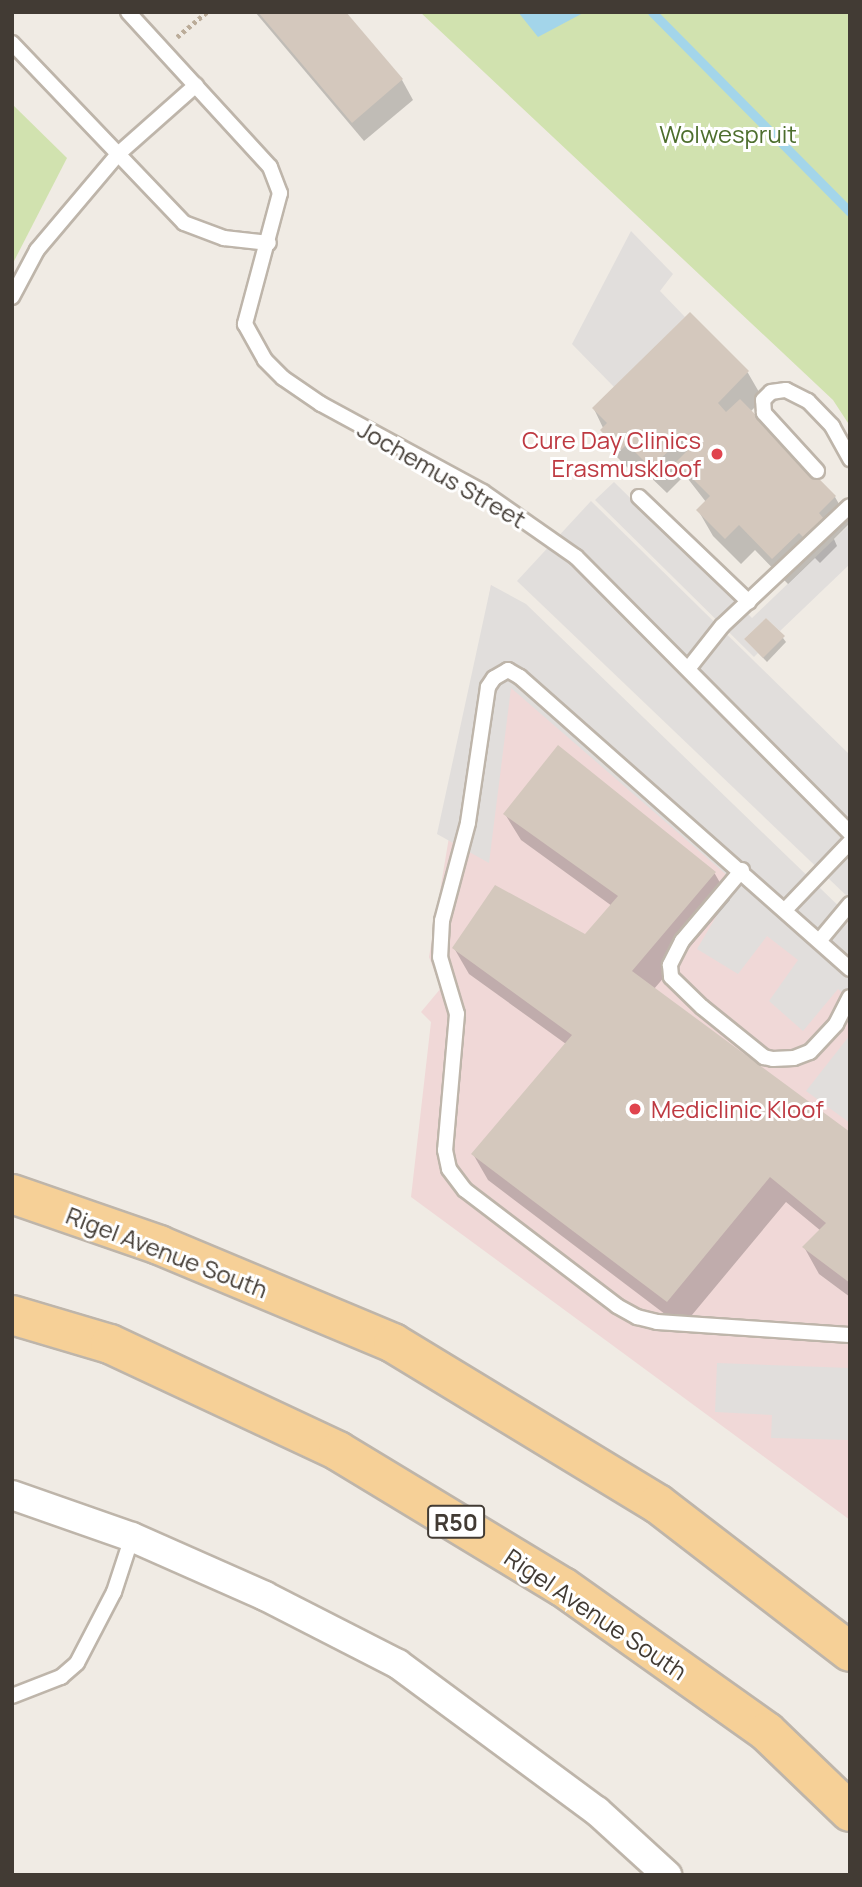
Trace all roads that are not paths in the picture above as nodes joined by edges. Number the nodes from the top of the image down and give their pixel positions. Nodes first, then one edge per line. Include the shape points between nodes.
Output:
1 (128, 12) edge
2 (12, 43) edge
3 (196, 85) junction
4 (118, 154) junction
5 (268, 243) junction
6 (12, 297) edge
7 (850, 458) edge
8 (817, 471) dead end
9 (639, 497) dead end
10 (850, 506) edge
11 (749, 602) junction
12 (688, 669) junction
13 (850, 833) edge
14 (850, 842) edge
15 (742, 870) junction
16 (850, 904) edge
17 (785, 910) junction
18 (820, 940) junction
19 (850, 969) edge
20 (850, 997) edge
21 (12, 1194) edge
22 (12, 1315) edge
23 (850, 1335) edge
24 (12, 1495) edge
25 (132, 1537) junction
26 (850, 1652) edge
27 (12, 1696) edge
28 (850, 1812) edge
29 (667, 1875) edge

1 - 3 lane
2 - 4 lane
3 - 4 lane
3 - 5 lane via 270,167 280,193
4 - 5 lane via 184,223 224,238
4 - 6 lane via 37,250
5 - 12 lane, Jochemus Street via 245,324 265,360 282,378 483,492 576,557
7 - 8 lane via 832,426 808,401 786,390 771,392 763,400 764,413
9 - 11 lane
10 - 11 lane
11 - 12 lane via 722,626
12 - 13 lane, Jochemus Street
14 - 17 lane
15 - 17 lane
15 - 20 lane via 682,941 670,965 671,977 764,1057 773,1059 810,1052 835,1024
15 - 23 lane via 520,677 508,670 494,678 488,687 468,823 442,921 440,957 457,1014 447,1164 466,1190 617,1306 638,1317
16 - 18 lane
17 - 18 lane
18 - 19 lane
21 - 26 main road, Rigel Avenue South via 159,1245 393,1343 658,1504
22 - 28 main road, Rigel Avenue South / R50 via 110,1344 338,1451 562,1587 767,1732
24 - 25 street
25 - 27 lane via 114,1592 77,1663 61,1677
25 - 29 street via 265,1596 398,1664 597,1811

